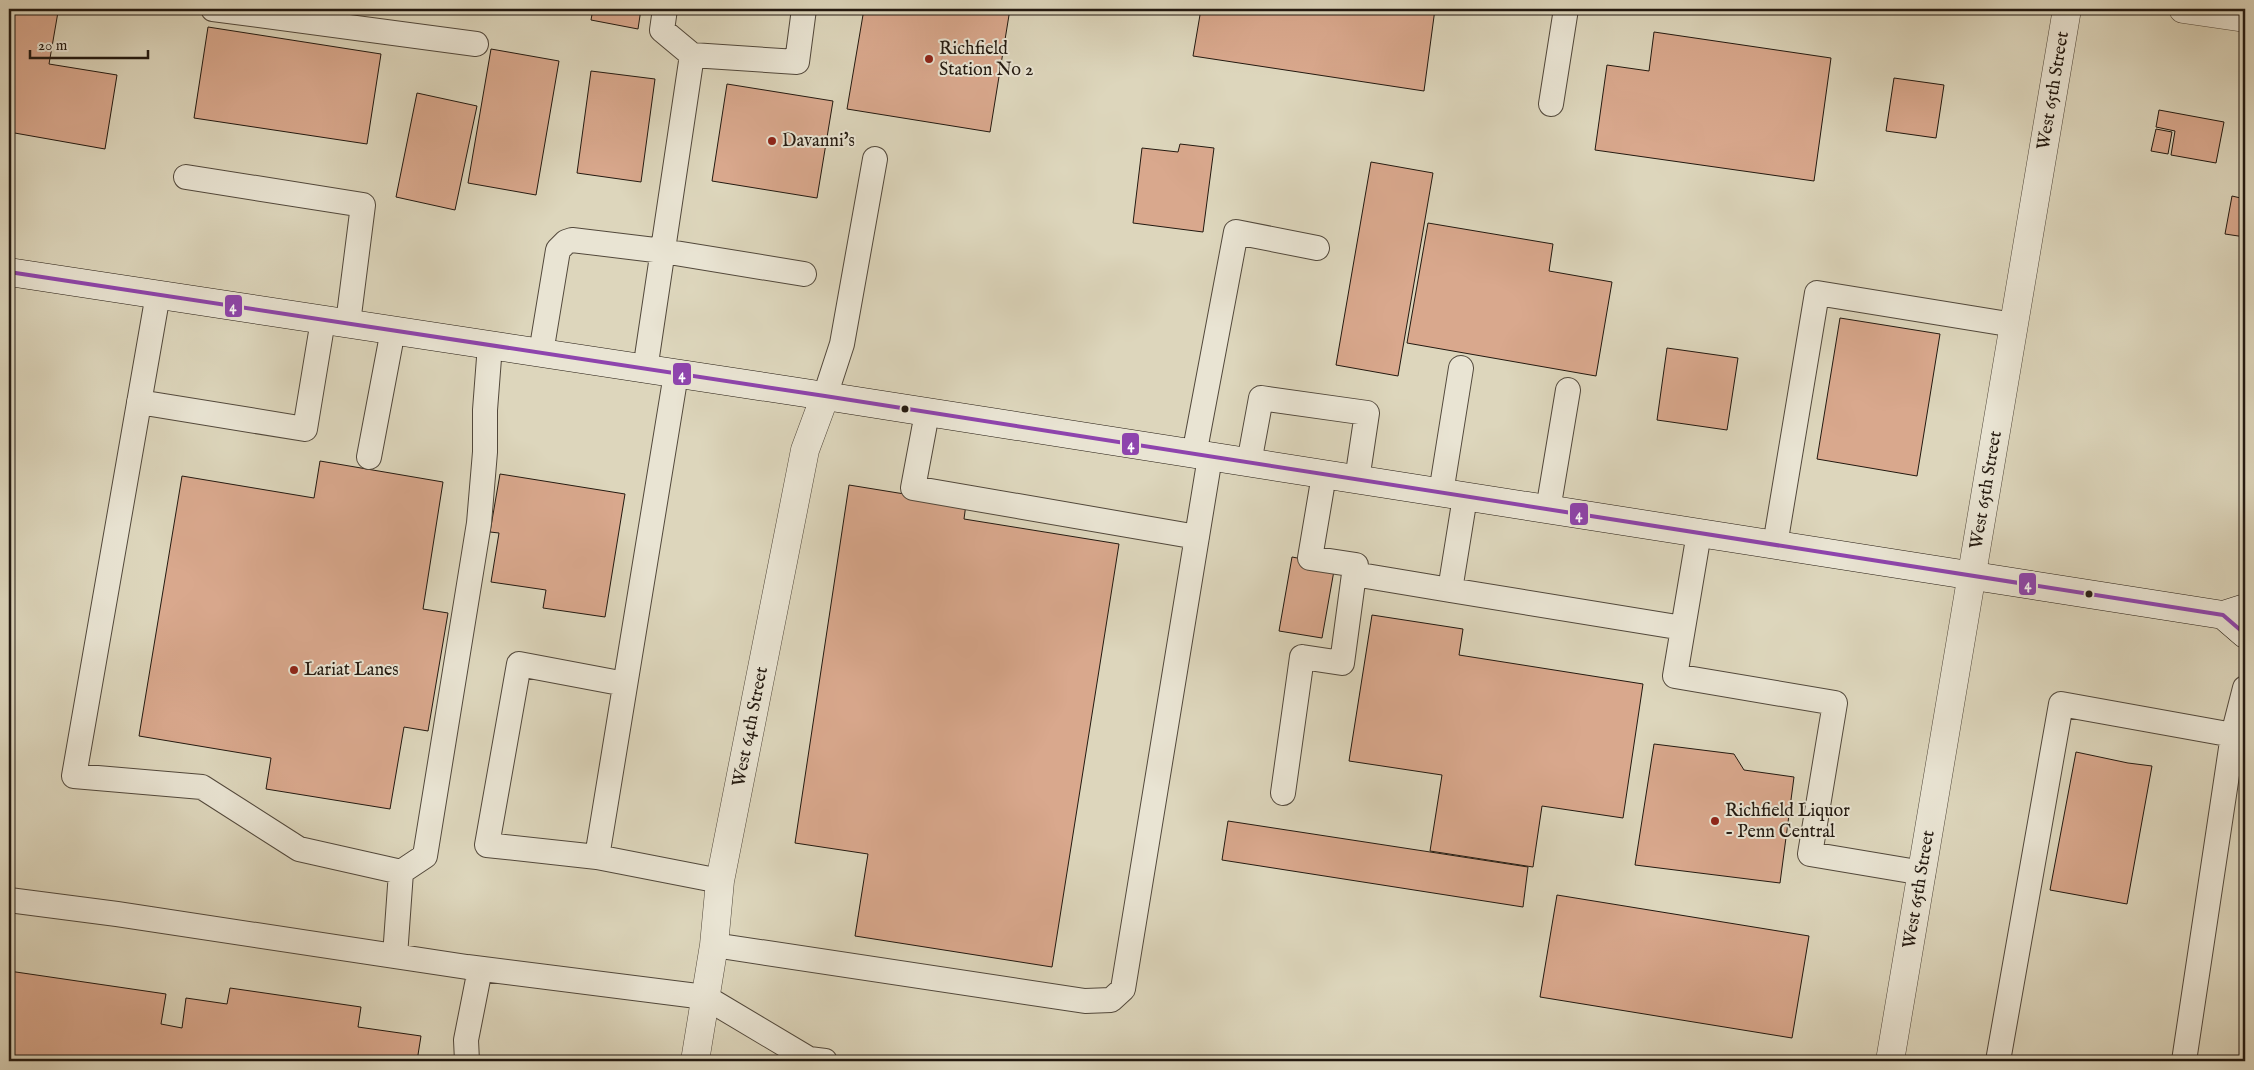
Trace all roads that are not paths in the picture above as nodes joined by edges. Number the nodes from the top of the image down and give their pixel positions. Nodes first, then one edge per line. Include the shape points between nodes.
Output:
1 (213, 9) edge
2 (665, 9) edge
3 (804, 9) edge
4 (1566, 9) edge
5 (2067, 9) edge
6 (2183, 9) edge
7 (2245, 18) edge
8 (476, 44) dead end
9 (692, 55) junction
10 (1551, 104) dead end
11 (875, 158) dead end
12 (186, 177) dead end
13 (1317, 248) dead end
14 (663, 251) junction
15 (9, 272) edge
16 (804, 274) dead end
17 (158, 294) junction
18 (336, 321) junction
19 (2014, 325) junction
20 (393, 330) junction
21 (490, 345) junction
22 (541, 353) junction
23 (1461, 368) dead end
24 (645, 370) junction
25 (676, 374) junction
26 (1568, 390) dead end
27 (825, 396) junction
28 (139, 402) junction
29 (927, 413) junction
30 (1202, 456) junction
31 (369, 457) dead end
32 (1249, 464) junction
33 (1324, 475) junction
34 (1357, 480) junction
35 (1453, 495) junction
36 (1548, 510) junction
37 (1699, 533) junction
38 (1197, 537) junction
39 (1775, 545) junction
40 (1354, 574) junction
41 (1972, 576) junction
42 (1450, 590) junction
43 (2234, 612) edge
44 (1683, 628) junction
45 (2245, 634) edge
46 (625, 684) junction
47 (2245, 688) edge
48 (2239, 736) edge
49 (1282, 793) dead end
50 (596, 857) junction
51 (401, 872) junction
52 (1923, 873) junction
53 (720, 881) junction
54 (9, 900) edge
55 (714, 945) junction
56 (395, 956) junction
57 (480, 969) junction
58 (706, 997) junction
59 (467, 1061) edge
60 (695, 1061) edge
61 (825, 1061) edge
62 (1890, 1061) edge
63 (1998, 1061) edge
64 (2184, 1061) edge

1 - 8 lane
2 - 9 lane via 662,30
3 - 9 lane via 797,62
4 - 10 lane
5 - 19 main road, West 65th Street
6 - 7 main road
9 - 14 lane
11 - 27 lane via 842,344
12 - 18 lane via 363,205
13 - 30 lane via 1236,232
14 - 16 lane
14 - 22 lane via 572,240 566,242 558,250
14 - 24 lane
15 - 17 main road
17 - 18 main road
17 - 28 lane
18 - 20 main road
18 - 28 lane via 306,429
19 - 39 lane via 1817,293
19 - 41 main road, West 65th Street
20 - 21 main road
20 - 31 lane
21 - 22 main road
21 - 51 lane via 479,523 425,856
22 - 24 main road
23 - 35 lane
24 - 25 main road
25 - 27 main road
25 - 46 lane
26 - 36 lane
27 - 29 main road
27 - 53 main road, West 64th Street via 805,450
28 - 51 lane via 74,776 202,786 299,850
29 - 30 main road
29 - 38 lane via 912,488
30 - 32 main road
30 - 38 lane
32 - 33 main road
32 - 34 lane via 1261,398 1366,413
33 - 34 main road
33 - 40 lane via 1310,558 1356,566
34 - 35 main road
35 - 36 main road
35 - 42 lane
36 - 37 main road
37 - 39 main road
37 - 44 lane
38 - 55 lane via 1123,989 1111,1000 1085,1001
39 - 41 main road
40 - 42 lane
40 - 49 lane via 1342,663 1302,657
41 - 43 main road
41 - 52 main road, West 65th Street
42 - 44 lane
43 - 45 main road
44 - 52 lane via 1675,676 1835,703 1810,854
46 - 50 lane
46 - 50 lane via 519,664 487,845
47 - 48 lane
48 - 63 lane via 2060,704
48 - 64 lane
50 - 53 lane
51 - 56 lane
52 - 62 main road, West 65th Street
53 - 55 main road, West 64th Street
54 - 56 lane
55 - 58 main road, West 64th Street
56 - 57 lane
57 - 58 lane
57 - 59 lane via 466,1040
58 - 60 main road, West 64th Street
58 - 61 lane via 810,1059

